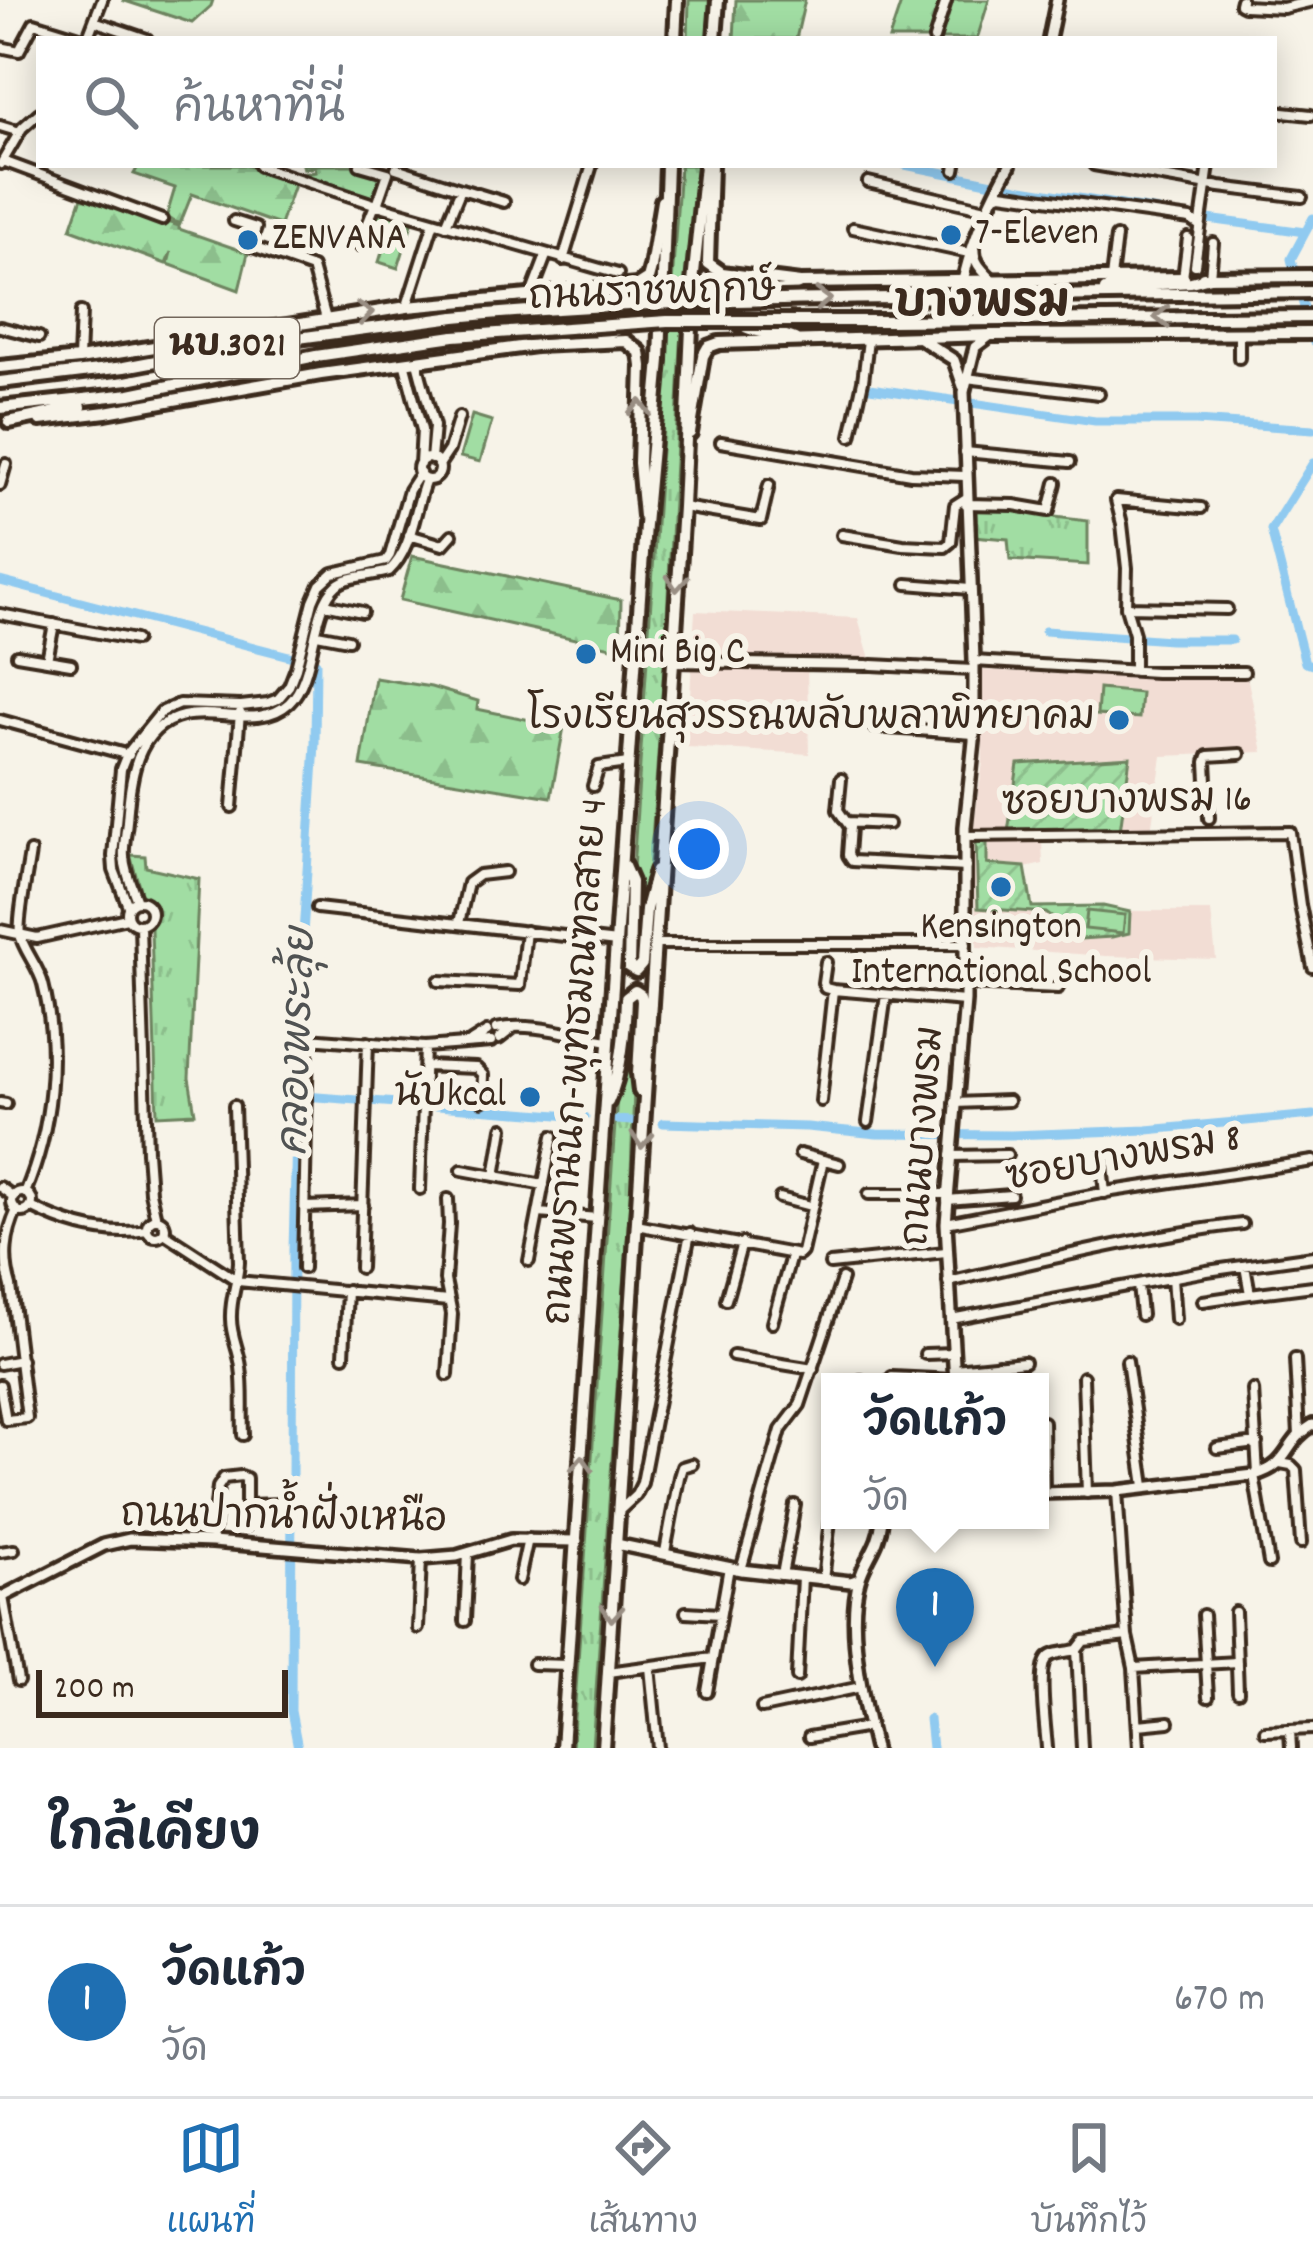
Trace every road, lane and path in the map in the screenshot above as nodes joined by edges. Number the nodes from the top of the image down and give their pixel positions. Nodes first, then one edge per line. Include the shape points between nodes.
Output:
1 (102, 0) edge
2 (677, 0) edge
3 (718, 0) edge
4 (1057, 0) edge
5 (1241, 0) edge
6 (946, 1) edge
7 (1313, 1) edge
8 (94, 21) junction
9 (77, 36) edge
10 (88, 36) edge
11 (138, 36) edge
12 (675, 36) edge
13 (715, 36) edge
14 (935, 36) edge
15 (1050, 36) edge
16 (0, 47) edge
17 (1277, 111) edge
18 (1311, 115) edge
19 (36, 116) edge
20 (0, 126) edge
21 (20, 132) junction
22 (1, 163) edge
23 (266, 168) edge
24 (370, 168) edge
25 (396, 168) dead end
26 (591, 168) edge
27 (667, 168) edge
28 (667, 168) edge
29 (708, 168) edge
30 (708, 168) edge
31 (1111, 168) edge
32 (1208, 168) edge
33 (1008, 170) edge
34 (868, 182) dead end
35 (1206, 185) junction
36 (461, 189) junction
37 (992, 195) junction
38 (1302, 197) dead end
39 (504, 202) dead end
40 (376, 205) junction
41 (986, 209) junction
42 (162, 220) dead end
43 (234, 221) dead end
44 (434, 222) junction
45 (1200, 222) junction
46 (446, 225) junction
47 (853, 228) dead end
48 (1116, 237) dead end
49 (1188, 238) dead end
50 (1213, 243) dead end
51 (359, 245) dead end
52 (972, 248) junction
53 (546, 256) junction
54 (563, 260) junction
55 (1195, 265) dead end
56 (618, 274) dead end
57 (1310, 276) edge
58 (1210, 277) junction
59 (1111, 278) junction
60 (1180, 278) junction
61 (991, 279) junction
62 (963, 280) junction
63 (800, 283) junction
64 (1313, 292) edge
65 (1096, 295) junction
66 (534, 296) junction
67 (407, 307) junction
68 (80, 313) dead end
69 (1313, 317) edge
70 (326, 319) junction
71 (0, 327) edge
72 (1239, 333) junction
73 (1313, 333) edge
74 (991, 335) junction
75 (39, 337) dead end
76 (917, 337) junction
77 (868, 340) junction
78 (799, 341) junction
79 (535, 345) junction
80 (1238, 358) dead end
81 (79, 359) junction
82 (410, 361) junction
83 (0, 367) edge
84 (966, 378) junction
85 (0, 382) edge
86 (130, 394) junction
87 (1099, 394) dead end
88 (964, 399) junction
89 (0, 408) edge
90 (459, 417) dead end
91 (4, 423) edge
92 (851, 436) dead end
93 (722, 442) dead end
94 (965, 452) junction
95 (435, 462) junction
96 (1070, 462) dead end
97 (6, 464) dead end
98 (685, 466) junction
99 (422, 472) junction
100 (965, 476) junction
101 (1056, 483) dead end
102 (769, 484) dead end
103 (0, 485) edge
104 (966, 501) junction
105 (682, 507) junction
106 (1201, 508) dead end
107 (645, 525) junction
108 (409, 535) junction
109 (452, 535) dead end
110 (842, 535) dead end
111 (393, 545) junction
112 (404, 548) junction
113 (907, 584) dead end
114 (970, 589) junction
115 (325, 604) junction
116 (1126, 607) junction
117 (1227, 609) dead end
118 (362, 612) dead end
119 (0, 614) edge
120 (54, 624) junction
121 (317, 634) junction
122 (135, 640) dead end
123 (348, 640) dead end
124 (299, 650) junction
125 (310, 653) junction
126 (17, 655) dead end
127 (47, 660) junction
128 (672, 662) junction
129 (71, 664) dead end
130 (974, 666) junction
131 (301, 668) junction
132 (1134, 671) junction
133 (1244, 672) dead end
134 (240, 711) junction
135 (0, 720) edge
136 (874, 727) dead end
137 (974, 734) junction
138 (1240, 754) dead end
139 (132, 756) junction
140 (629, 763) junction
141 (842, 779) dead end
142 (593, 786) dead end
143 (232, 807) dead end
144 (848, 822) junction
145 (888, 824) dead end
146 (1209, 825) junction
147 (965, 836) junction
148 (30, 852) dead end
149 (660, 862) junction
150 (622, 863) junction
151 (966, 867) junction
152 (505, 872) dead end
153 (133, 904) junction
154 (316, 908) dead end
155 (127, 918) junction
156 (459, 923) junction
157 (140, 926) junction
158 (0, 930) edge
159 (526, 931) junction
160 (20, 934) junction
161 (617, 942) junction
162 (655, 944) junction
163 (966, 944) junction
164 (826, 962) dead end
165 (1313, 967) edge
166 (440, 982) dead end
167 (966, 984) junction
168 (1058, 988) dead end
169 (833, 990) junction
170 (886, 995) junction
171 (965, 1000) junction
172 (609, 1041) junction
173 (368, 1042) junction
174 (425, 1047) junction
175 (425, 1066) junction
176 (482, 1101) dead end
177 (821, 1101) dead end
178 (1008, 1101) dead end
179 (644, 1102) junction
180 (955, 1103) junction
181 (234, 1106) dead end
182 (604, 1110) junction
183 (868, 1122) dead end
184 (503, 1128) dead end
185 (553, 1136) dead end
186 (800, 1154) dead end
187 (1007, 1155) dead end
188 (950, 1156) junction
189 (1101, 1157) dead end
190 (823, 1160) junction
191 (1313, 1162) edge
192 (839, 1164) dead end
193 (463, 1170) dead end
194 (494, 1176) junction
195 (544, 1184) junction
196 (0, 1187) edge
197 (420, 1189) dead end
198 (26, 1193) junction
199 (1105, 1193) junction
200 (869, 1194) dead end
201 (1011, 1195) dead end
202 (14, 1197) junction
203 (947, 1197) junction
204 (780, 1198) dead end
205 (448, 1199) dead end
206 (363, 1205) junction
207 (810, 1206) junction
208 (31, 1207) junction
209 (305, 1207) junction
210 (17, 1210) junction
211 (538, 1213) junction
212 (597, 1218) junction
213 (156, 1219) junction
214 (946, 1222) junction
215 (1242, 1224) dead end
216 (636, 1225) junction
217 (147, 1230) junction
218 (164, 1233) junction
219 (690, 1233) junction
220 (742, 1244) junction
221 (946, 1252) junction
222 (791, 1256) junction
223 (1313, 1256) edge
224 (529, 1262) dead end
225 (830, 1264) dead end
226 (1246, 1265) junction
227 (5, 1267) junction
228 (303, 1268) dead end
229 (361, 1268) dead end
230 (1172, 1277) junction
231 (842, 1279) dead end
232 (0, 1281) edge
233 (238, 1281) junction
234 (948, 1282) junction
235 (1138, 1285) junction
236 (1313, 1286) edge
237 (347, 1291) junction
238 (1250, 1294) junction
239 (726, 1300) dead end
240 (448, 1301) junction
241 (1203, 1301) dead end
242 (1141, 1315) dead end
243 (951, 1319) junction
244 (1175, 1319) dead end
245 (772, 1323) dead end
246 (954, 1353) junction
247 (925, 1354) dead end
248 (344, 1356) dead end
249 (733, 1356) dead end
250 (1295, 1358) dead end
251 (21, 1360) junction
252 (1127, 1360) dead end
253 (1024, 1362) dead end
254 (0, 1364) edge
255 (998, 1364) junction
256 (813, 1369) junction
257 (955, 1373) edge
258 (968, 1373) edge
259 (998, 1373) edge
260 (448, 1375) dead end
261 (1083, 1377) dead end
262 (0, 1385) edge
263 (1252, 1390) dead end
264 (1313, 1425) edge
265 (1299, 1435) junction
266 (242, 1436) dead end
267 (1257, 1443) junction
268 (1217, 1448) dead end
269 (1280, 1463) junction
270 (692, 1464) dead end
271 (1256, 1474) junction
272 (1145, 1486) junction
273 (1117, 1491) junction
274 (1049, 1493) edge
275 (1087, 1493) junction
276 (247, 1504) junction
277 (284, 1504) dead end
278 (794, 1505) dead end
279 (620, 1510) junction
280 (246, 1526) dead end
281 (829, 1529) edge
282 (880, 1529) edge
283 (528, 1539) junction
284 (577, 1541) junction
285 (212, 1542) junction
286 (1301, 1543) dead end
287 (616, 1544) junction
288 (14, 1550) dead end
289 (0, 1552) edge
290 (665, 1552) junction
291 (468, 1553) junction
292 (421, 1559) junction
293 (1269, 1563) dead end
294 (728, 1568) junction
295 (741, 1570) junction
296 (782, 1575) junction
297 (802, 1577) junction
298 (519, 1580) dead end
299 (823, 1580) junction
300 (859, 1580) junction
301 (1, 1598) edge
302 (686, 1612) dead end
303 (1234, 1612) dead end
304 (720, 1614) junction
305 (1203, 1615) dead end
306 (465, 1621) dead end
307 (418, 1628) dead end
308 (1127, 1636) junction
309 (1077, 1650) junction
310 (712, 1658) junction
311 (1237, 1662) junction
312 (533, 1664) dead end
313 (1206, 1664) junction
314 (568, 1666) junction
315 (650, 1667) junction
316 (1134, 1668) junction
317 (608, 1672) junction
318 (797, 1677) dead end
319 (18, 1681) dead end
320 (861, 1687) junction
321 (707, 1692) dead end
322 (1238, 1692) dead end
323 (1208, 1697) dead end
324 (762, 1708) dead end
325 (1169, 1722) dead end
326 (1138, 1725) junction
327 (868, 1726) junction
328 (1313, 1730) edge
329 (1265, 1731) dead end
330 (1290, 1731) junction
331 (809, 1737) dead end
332 (562, 1748) edge
333 (603, 1748) edge
334 (658, 1748) edge
335 (874, 1748) edge
336 (1047, 1748) edge
337 (1082, 1748) edge
338 (1139, 1748) edge
339 (1291, 1748) edge

1 - 8 street
2 - 12 main road
3 - 13 main road
4 - 15 street
5 - 7 street via 1282,8
6 - 14 street
8 - 10 street
8 - 11 street
9 - 16 street via 34,23 19,51
17 - 18 street
19 - 21 street
20 - 21 street
21 - 22 street
22 - 42 street
23 - 40 street
24 - 40 street via 388,173
25 - 36 street
26 - 54 street
27 - 66 main road, ถนนราชพฤกษ์ / นบ.3021 via 643,284
28 - 107 main road, ถนนพรานนก-พุทธมณฑลสาย 4
29 - 63 main road, ถนนราชพฤกษ์ via 708,263 722,274
30 - 98 main road, ถนนพรานนก-พุทธมณฑลสาย 4
31 - 35 street
32 - 35 street
33 - 37 street
34 - 41 street
35 - 38 street
35 - 45 street
36 - 39 street
36 - 46 street
37 - 41 street
37 - 45 street
40 - 44 street
40 - 51 street
41 - 52 street
43 - 70 street via 256,228 250,246 312,268
44 - 46 street
44 - 67 street
45 - 55 street
46 - 53 street
47 - 52 street
48 - 59 street
49 - 60 street
50 - 58 street
52 - 61 street
52 - 62 street
53 - 54 street
53 - 66 street
54 - 56 street
57 - 58 main road
58 - 60 main road, ถนนราชพฤกษ์
58 - 65 main road
59 - 60 main road, ถนนราชพฤกษ์
59 - 61 main road, ถนนราชพฤกษ์
61 - 62 main road, ถนนราชพฤกษ์
62 - 63 main road, ถนนราชพฤกษ์
63 - 78 main road via 742,295 732,309 747,329
64 - 65 main road, ถนนราชพฤกษ์ / นบ.3021
85 -> 65 main road, ถนนราชพฤกษ์ / นบ.3021, bridge via 569,306
66 - 67 main road, ถนนราชพฤกษ์ / นบ.3021
66 - 79 main road via 605,295 624,312 611,333
70 -> 67 main road, ถนนราชพฤกษ์ / นบ.3021
68 - 81 street
69 -> 86 main road, ถนนราชพฤกษ์ / นบ.3021, bridge via 667,321 454,336
70 - 81 main road, ถนนราชพฤกษ์ / นบ.3021
71 - 75 street
72 - 73 main road, ถนนราชพฤกษ์
72 - 74 main road, ถนนราชพฤกษ์
72 - 80 street
74 - 76 main road, ถนนราชพฤกษ์
74 - 84 street, ถนนบางพรม via 975,347
76 - 77 main road, ถนนราชพฤกษ์
76 - 88 street via 954,360
77 - 78 main road, ถนนราชพฤกษ์
77 - 92 street
78 - 98 main road, ถนนราชพฤกษ์ via 708,347
79 - 82 main road, ถนนราชพฤกษ์ / นบ.3021
107 -> 79 main road, ถนนราชพฤกษ์ / นบ.3021 via 640,352 626,341
81 - 83 main road, ถนนราชพฤกษ์ / นบ.3021
82 - 91 main road, ถนนราชพฤกษ์ / นบ.3021
82 - 95 street via 434,426
82 - 99 street
84 - 87 street
84 - 88 street, ถนนบางพรม
86 - 89 main road, ถนนราชพฤกษ์ / นบ.3021
86 - 91 main road
88 - 94 street, ถนนบางพรม
90 - 95 street via 449,450
93 - 100 street
94 - 96 street
94 - 100 street, ถนนบางพรม
95 - 99 street
95 - 99 street via 436,478
97 - 103 street
98 - 105 main road, ถนนพรานนก-พุทธมณฑลสาย 4
99 - 108 street
99 - 111 street
100 - 104 street, ถนนบางพรม
101 - 104 street via 1048,511
102 - 105 street via 761,520
104 - 110 street via 955,505 945,547
104 - 114 street, ถนนบางพรม
105 -> 128 main road, ถนนพรานนก-พุทธมณฑลสาย 4
106 - 116 street via 1116,500
107 - 140 main road, ถนนพรานนก-พุทธมณฑลสาย 4
108 - 109 street via 443,545
108 - 112 street
111 - 112 street
111 - 124 street via 382,564 333,573 320,586
112 - 115 street via 389,571 342,581
113 - 114 street
114 - 130 street, ถนนบางพรม
115 - 118 street
115 - 121 street
116 - 117 street
116 - 132 street
119 - 120 street
120 - 122 street
120 - 127 street
121 - 123 street
121 - 125 street
124 - 125 street
124 - 131 street
125 - 131 street
126 - 127 street
127 - 129 street
128 - 130 street
128 - 149 main road, ถนนพรานนก-พุทธมณฑลสาย 4
130 - 132 street
130 - 137 street, ถนนบางพรม
131 - 134 street via 284,708
132 - 133 street
134 - 139 street via 168,721
134 - 143 street
135 - 139 street
136 - 137 street
137 - 147 street, ถนนบางพรม
138 - 146 street via 1208,757
139 - 153 street via 121,770 113,856
140 - 142 street via 599,767
140 - 150 main road, ถนนพรานนก-พุทธมณฑลสาย 4
141 - 144 street via 838,810
144 - 145 street
144 - 151 street via 852,861
146 - 147 street, ซอยบางพรม 16
146 - 165 street, ซอยบางพรม 16 via 1290,832
147 - 151 street, ถนนบางพรม
148 - 160 street
149 - 150 main road via 636,971 629,967 632,882
149 - 162 main road, ถนนพรานนก-พุทธมณฑลสาย 4
150 - 161 main road, ถนนพรานนก-พุทธมณฑลสาย 4
151 - 163 street, ถนนบางพรม
152 - 156 street via 468,883
153 - 155 street
153 - 157 street via 146,903 151,912
154 - 156 street
155 - 157 street
155 - 160 street via 37,938
156 - 159 street
157 - 213 street
158 - 160 street
159 - 161 street
159 - 166 street via 520,985
160 - 198 street via 45,990 51,1059 50,1106
161 - 172 main road, ถนนพรานนก-พุทธมณฑลสาย 4
162 - 163 street
162 - 179 main road, ถนนพรานนก-พุทธมณฑลสาย 4
163 - 167 street, ถนนบางพรม
164 - 169 street via 823,983
167 - 168 street
167 - 171 street, ถนนบางพรม
169 - 170 street
169 - 177 street
170 - 171 street
170 - 183 street
171 - 180 street, ถนนบางพรม
172 - 174 street via 503,1026 470,1042
172 - 182 main road, ถนนพรานนก-พุทธมณฑลสาย 4
173 - 174 street
173 - 206 street
173 - 209 street via 308,1038
174 - 175 street
175 - 176 street via 476,1068
175 - 197 street
178 - 180 street
179 - 182 main road via 642,1001 635,991 626,998 615,1087
179 -> 216 main road, ถนนพรานนก-พุทธมณฑลสาย 4
180 - 188 street, ถนนบางพรม
181 - 233 street
182 - 212 main road, ถนนพรานนก-พุทธมณฑลสาย 4
184 - 194 street
185 - 195 street
186 - 190 street
187 - 188 street
188 - 203 street, ถนนบางพรม
189 - 199 street
190 - 192 street
190 - 207 street
191 - 199 street, ซอยบางพรม 8
193 - 194 street
194 - 195 street
195 - 211 street
196 - 202 street
198 - 202 street
198 - 208 street
199 - 214 street, ซอยบางพรม 8
200 - 203 street
201 - 203 street
202 - 210 street
203 - 214 street, ถนนบางพรม
204 - 207 street
205 - 240 street
206 - 209 street
206 - 229 street
207 - 222 street via 802,1252
208 - 210 street
208 - 217 street via 71,1225
209 - 228 street
210 - 227 street
211 - 212 street
211 - 224 street
284 -> 212 main road, ถนนพรานนก-พุทธมณฑลสาย 4
213 - 217 street
213 - 218 street
214 - 221 street, ถนนบางพรม
215 - 234 street
216 - 219 street
216 - 279 main road, ถนนพรานนก-พุทธมณฑลสาย 4
217 - 218 street
218 - 233 street
219 - 220 street
219 - 279 street via 642,1483
220 - 222 street
220 - 239 street
221 - 225 street
221 - 234 street, ถนนบางพรม
222 - 245 street
223 - 226 street
226 - 230 street
226 - 238 street
227 - 232 street
227 - 251 street
230 - 235 street
230 - 244 street
231 - 256 street
233 - 237 street
233 - 266 street via 231,1319 242,1370
234 - 243 street, ถนนบางพรม
235 - 242 street
235 - 243 street
236 - 238 street
237 - 240 street
237 - 248 street
238 - 241 street
240 - 260 street
243 - 246 street, ถนนบางพรม
246 - 247 street
246 - 257 street, ถนนบางพรม
249 - 256 street
250 - 265 street
251 - 254 street
251 - 262 street via 27,1418 6,1420
252 - 272 street
253 - 255 street
255 - 258 street
255 - 259 street
256 - 295 street via 781,1430
261 - 275 street
263 - 267 street
264 - 265 street
265 - 269 street
267 - 268 street
267 - 271 street
269 - 271 street
269 - 286 street via 1296,1470
270 - 290 street via 682,1467
271 - 272 street
271 - 293 street
272 - 273 street
273 - 275 street
273 - 308 street
274 - 275 street
276 - 277 street
276 - 280 street
276 - 285 street via 245,1478 220,1481
278 - 296 street
279 - 287 main road, ถนนพรานนก-พุทธมณฑลสาย 4
281 - 299 street
282 - 300 street
283 - 284 street, ถนนปากน้ำฝั่งเหนือ
283 - 291 street, ถนนปากน้ำฝั่งเหนือ
283 - 298 street
284 - 314 main road, ถนนพรานนก-พุทธมณฑลสาย 4
285 - 292 street, ถนนปากน้ำฝั่งเหนือ
285 - 301 street, ถนนปากน้ำฝั่งเหนือ via 116,1540
287 - 290 street
287 -> 317 main road, ถนนพรานนก-พุทธมณฑลสาย 4
288 - 289 street
290 - 294 street
291 - 292 street, ถนนปากน้ำฝั่งเหนือ
291 - 306 street
292 - 307 street
294 - 295 street
294 - 304 street
295 - 296 street
296 - 297 street
297 - 299 street
297 - 318 street
299 - 300 street
300 - 320 street
301 - 319 street
302 - 304 street
303 - 311 street
304 - 310 street
305 - 313 street
308 - 309 street via 1084,1641
308 - 316 street
309 - 336 street via 1051,1655 1044,1665
309 - 337 street
310 - 315 street
310 - 321 street
311 - 313 street
311 - 322 street
312 - 314 street
313 - 316 street
313 - 323 street
314 - 332 main road, ถนนพรานนก-พุทธมณฑลสาย 4
315 - 317 street
315 - 334 street
316 - 326 street
317 - 333 main road, ถนนพรานนก-พุทธมณฑลสาย 4
320 - 324 street
320 - 327 street
325 - 326 street
326 - 338 street
327 - 331 street
327 - 335 street
328 - 330 street
329 - 330 street
330 - 339 street

